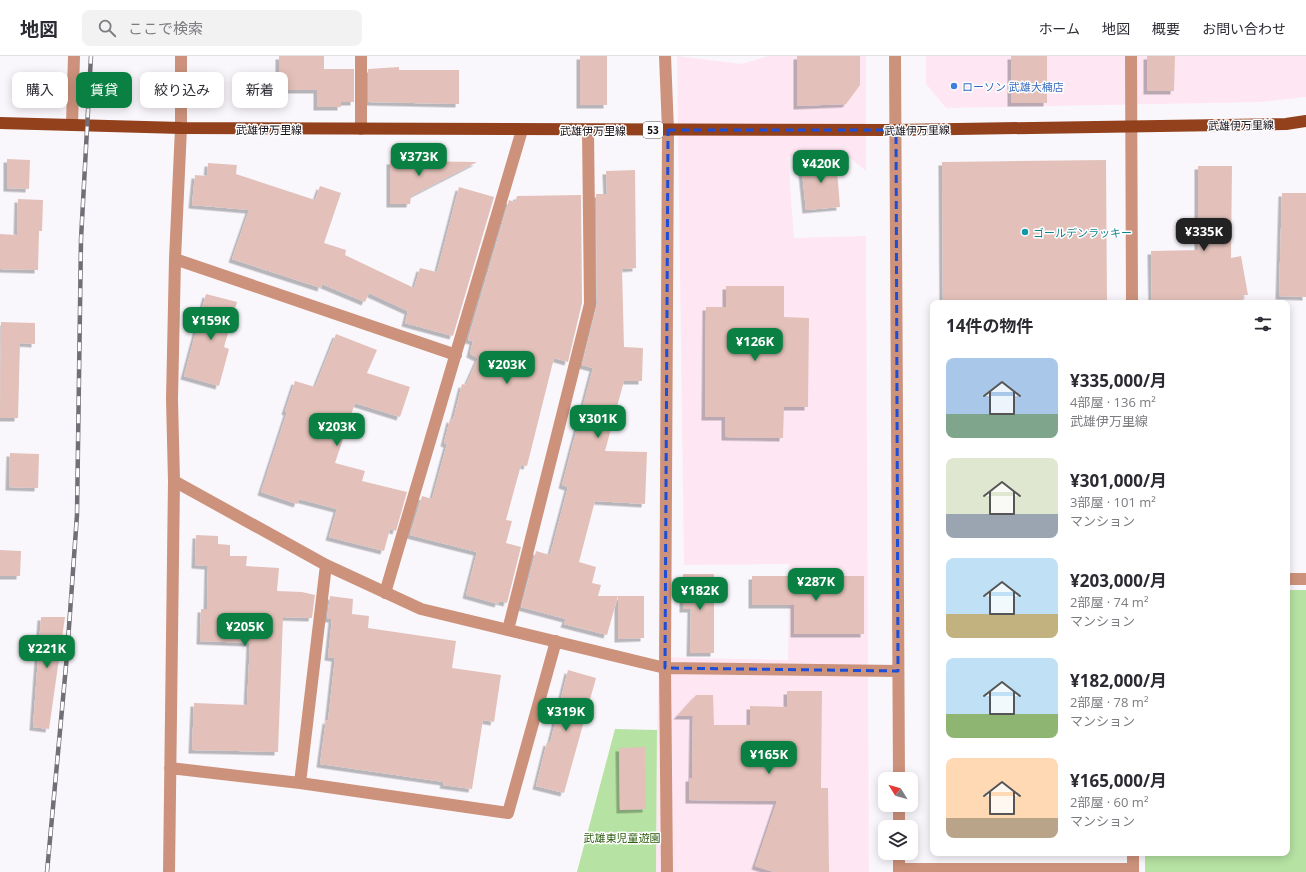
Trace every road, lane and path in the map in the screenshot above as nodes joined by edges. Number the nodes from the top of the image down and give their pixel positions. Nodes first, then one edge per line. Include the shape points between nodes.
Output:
1 (74, 56) edge
2 (181, 56) edge
3 (361, 56) edge
4 (665, 56) edge
5 (895, 56) edge
6 (1132, 56) edge
7 (1306, 121) edge
8 (0, 123) edge
9 (72, 125) junction
10 (1132, 126) junction
11 (181, 128) junction
12 (361, 129) junction
13 (522, 130) junction
14 (588, 130) junction
15 (668, 130) junction
16 (896, 130) junction
17 (175, 259) junction
18 (1132, 300) edge
19 (456, 355) junction
20 (174, 480) junction
21 (326, 565) junction
22 (1290, 579) edge
23 (1306, 579) edge
24 (386, 593) junction
25 (508, 630) junction
26 (556, 641) junction
27 (665, 668) junction
28 (898, 671) junction
29 (170, 768) junction
30 (899, 772) edge
31 (300, 783) junction
32 (1133, 856) edge
33 (899, 870) edge
34 (1133, 871) edge
35 (169, 872) edge
36 (667, 872) edge

1 - 9 street
2 - 11 street
3 - 12 street
4 - 15 street
5 - 16 street
6 - 10 street
7 - 10 main road, 武雄伊万里線 / 53 via 1286,124
8 - 9 main road, 武雄伊万里線 / 53
9 - 11 main road, 武雄伊万里線 / 53
10 - 16 main road, 武雄伊万里線 / 53
10 - 18 street
11 - 12 main road, 武雄伊万里線 / 53
11 - 17 street
12 - 13 main road, 武雄伊万里線 / 53
13 - 14 main road, 武雄伊万里線 / 53
13 - 19 street
14 - 15 main road, 武雄伊万里線 / 53
14 - 25 street via 590,304
15 - 16 main road, 武雄伊万里線 / 53
15 - 27 street
16 - 28 street
17 - 19 street
17 - 20 street via 172,399
19 - 24 street
20 - 21 street
20 - 29 street
21 - 24 street
21 - 31 street
22 - 23 street
24 - 25 street via 421,609
25 - 26 street
26 - 27 street
26 - 31 street via 508,813
27 - 28 street
27 - 36 street
28 - 30 street
29 - 31 street
29 - 35 street
32 - 34 street
33 - 34 street

